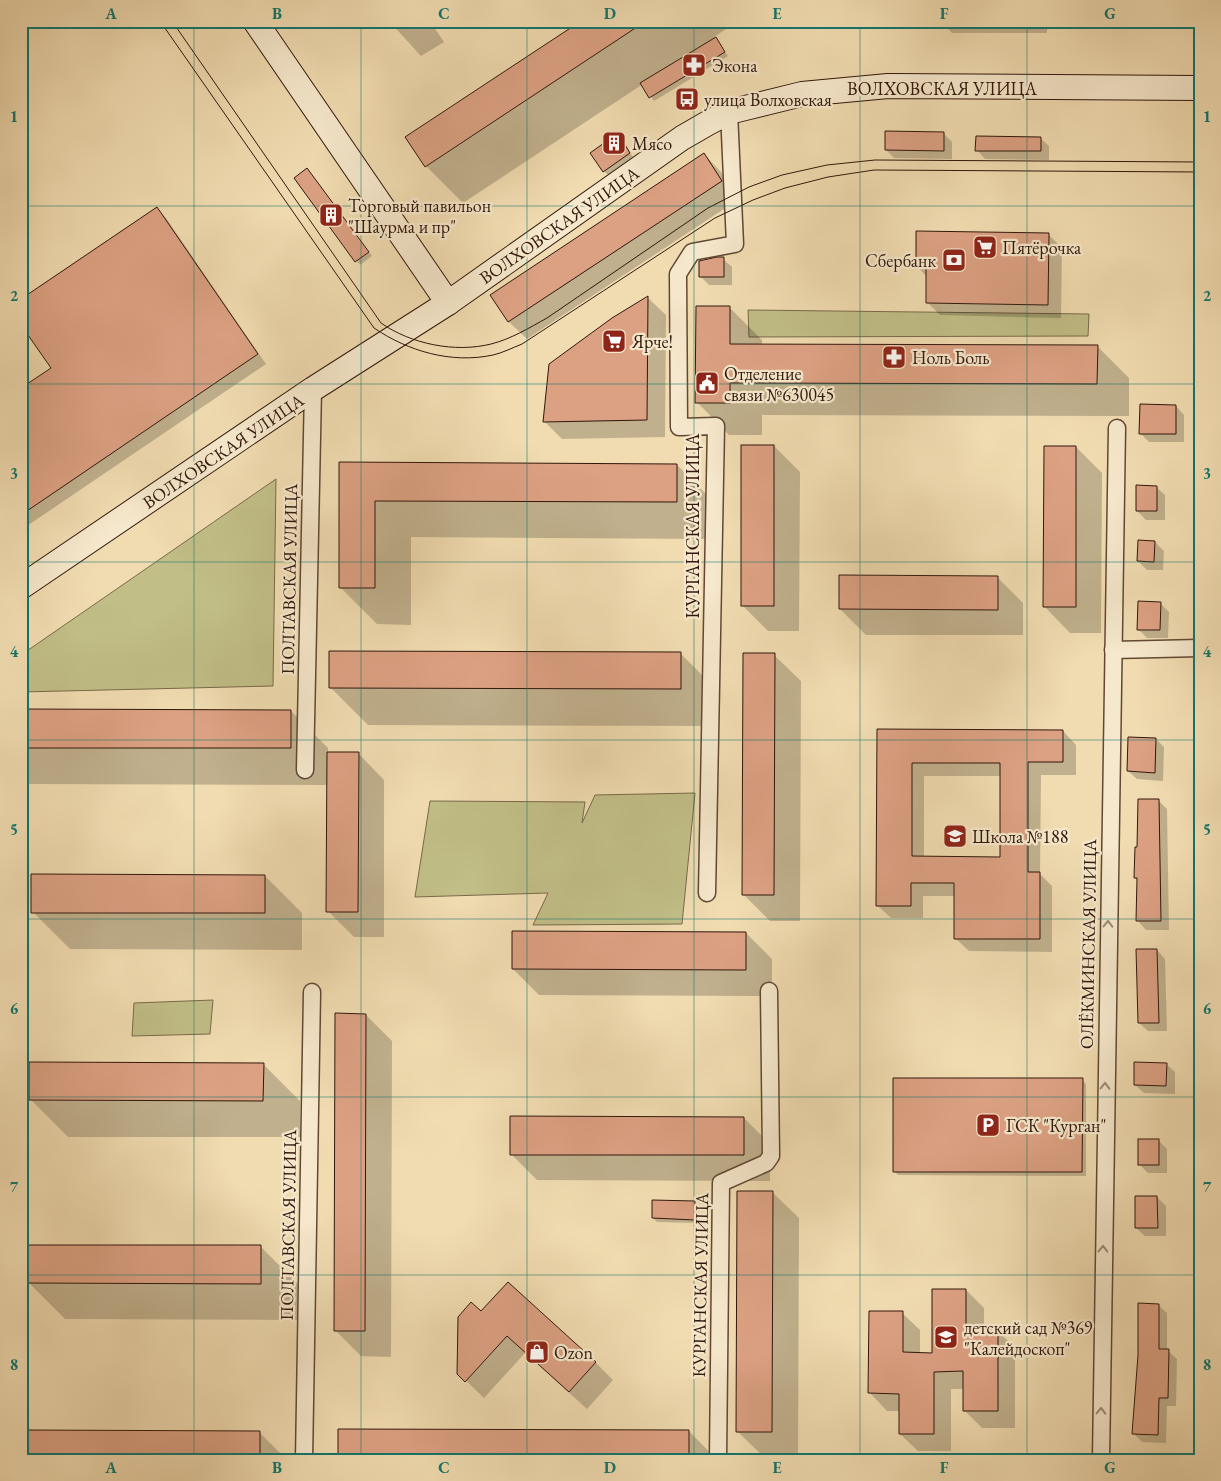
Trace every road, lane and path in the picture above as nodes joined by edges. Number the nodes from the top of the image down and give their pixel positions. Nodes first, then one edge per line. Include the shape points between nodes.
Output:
1 (255, 21) edge
2 (1200, 88) edge
3 (729, 112) junction
4 (448, 303) junction
5 (313, 390) junction
6 (1117, 428) dead end
7 (21, 587) edge
8 (1200, 648) edge
9 (1113, 650) junction
10 (305, 770) dead end
11 (707, 893) dead end
12 (312, 992) dead end
13 (769, 992) dead end
14 (304, 1460) edge
15 (718, 1460) edge
16 (1100, 1460) edge

1 - 4 main road
2 - 3 main road, ВОЛХОВСКАЯ УЛИЦА via 854,88 802,94
3 - 4 main road, ВОЛХОВСКАЯ УЛИЦА via 682,138
3 - 11 street, КУРГАНСКАЯ УЛИЦА via 735,244 692,252 678,274 679,427 716,426
4 - 5 main road, ВОЛХОВСКАЯ УЛИЦА
5 - 7 main road, ВОЛХОВСКАЯ УЛИЦА
5 - 10 street, ПОЛТАВСКАЯ УЛИЦА
6 - 9 street, ОЛЁКМИНСКАЯ УЛИЦА
8 - 9 street
16 -> 9 street, ОЛЁКМИНСКАЯ УЛИЦА
12 - 14 street, ПОЛТАВСКАЯ УЛИЦА
13 - 15 street, КУРГАНСКАЯ УЛИЦА via 771,1156 766,1163 721,1183

